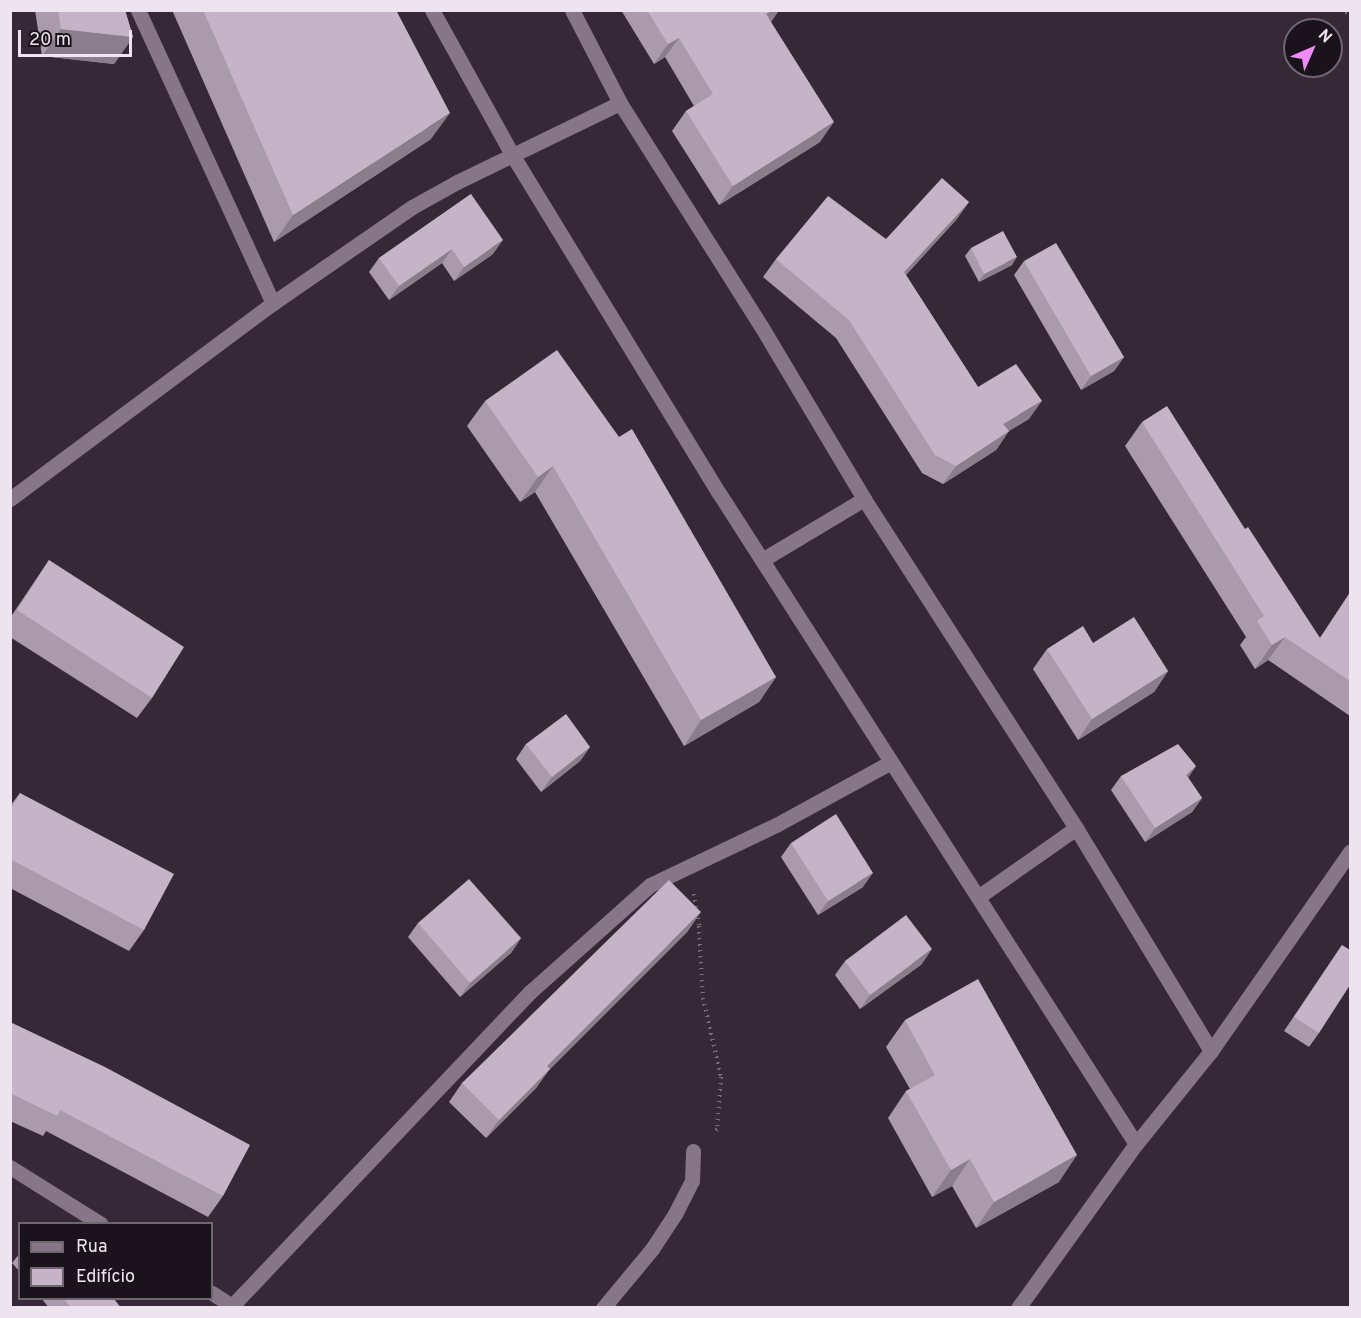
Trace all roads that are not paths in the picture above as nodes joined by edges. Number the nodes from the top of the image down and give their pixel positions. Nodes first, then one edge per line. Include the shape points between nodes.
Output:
1 (138, 10) edge
2 (432, 10) edge
3 (572, 10) edge
4 (620, 102) junction
5 (513, 156) junction
6 (273, 303) junction
7 (10, 499) edge
8 (864, 499) junction
9 (762, 560) junction
10 (891, 762) junction
11 (1076, 828) junction
12 (1350, 852) edge
13 (978, 897) junction
14 (1211, 1051) junction
15 (1137, 1144) junction
16 (693, 1151) road end
17 (10, 1167) edge
18 (98, 1222) edge
19 (213, 1294) edge
20 (231, 1307) edge
21 (603, 1308) edge
22 (1018, 1308) edge

1 - 6 street
2 - 5 street
3 - 4 street
4 - 5 street
4 - 8 street
5 - 6 street via 412,207
5 - 9 street
6 - 7 street
8 - 9 street
8 - 11 street
9 - 10 street
10 - 13 street
10 - 20 street via 776,825 650,885 530,992
11 - 13 street
11 - 14 street
12 - 14 street
13 - 15 street
14 - 15 street
15 - 22 street
16 - 21 street via 692,1181 675,1214 652,1249
17 - 18 street
19 - 20 street

